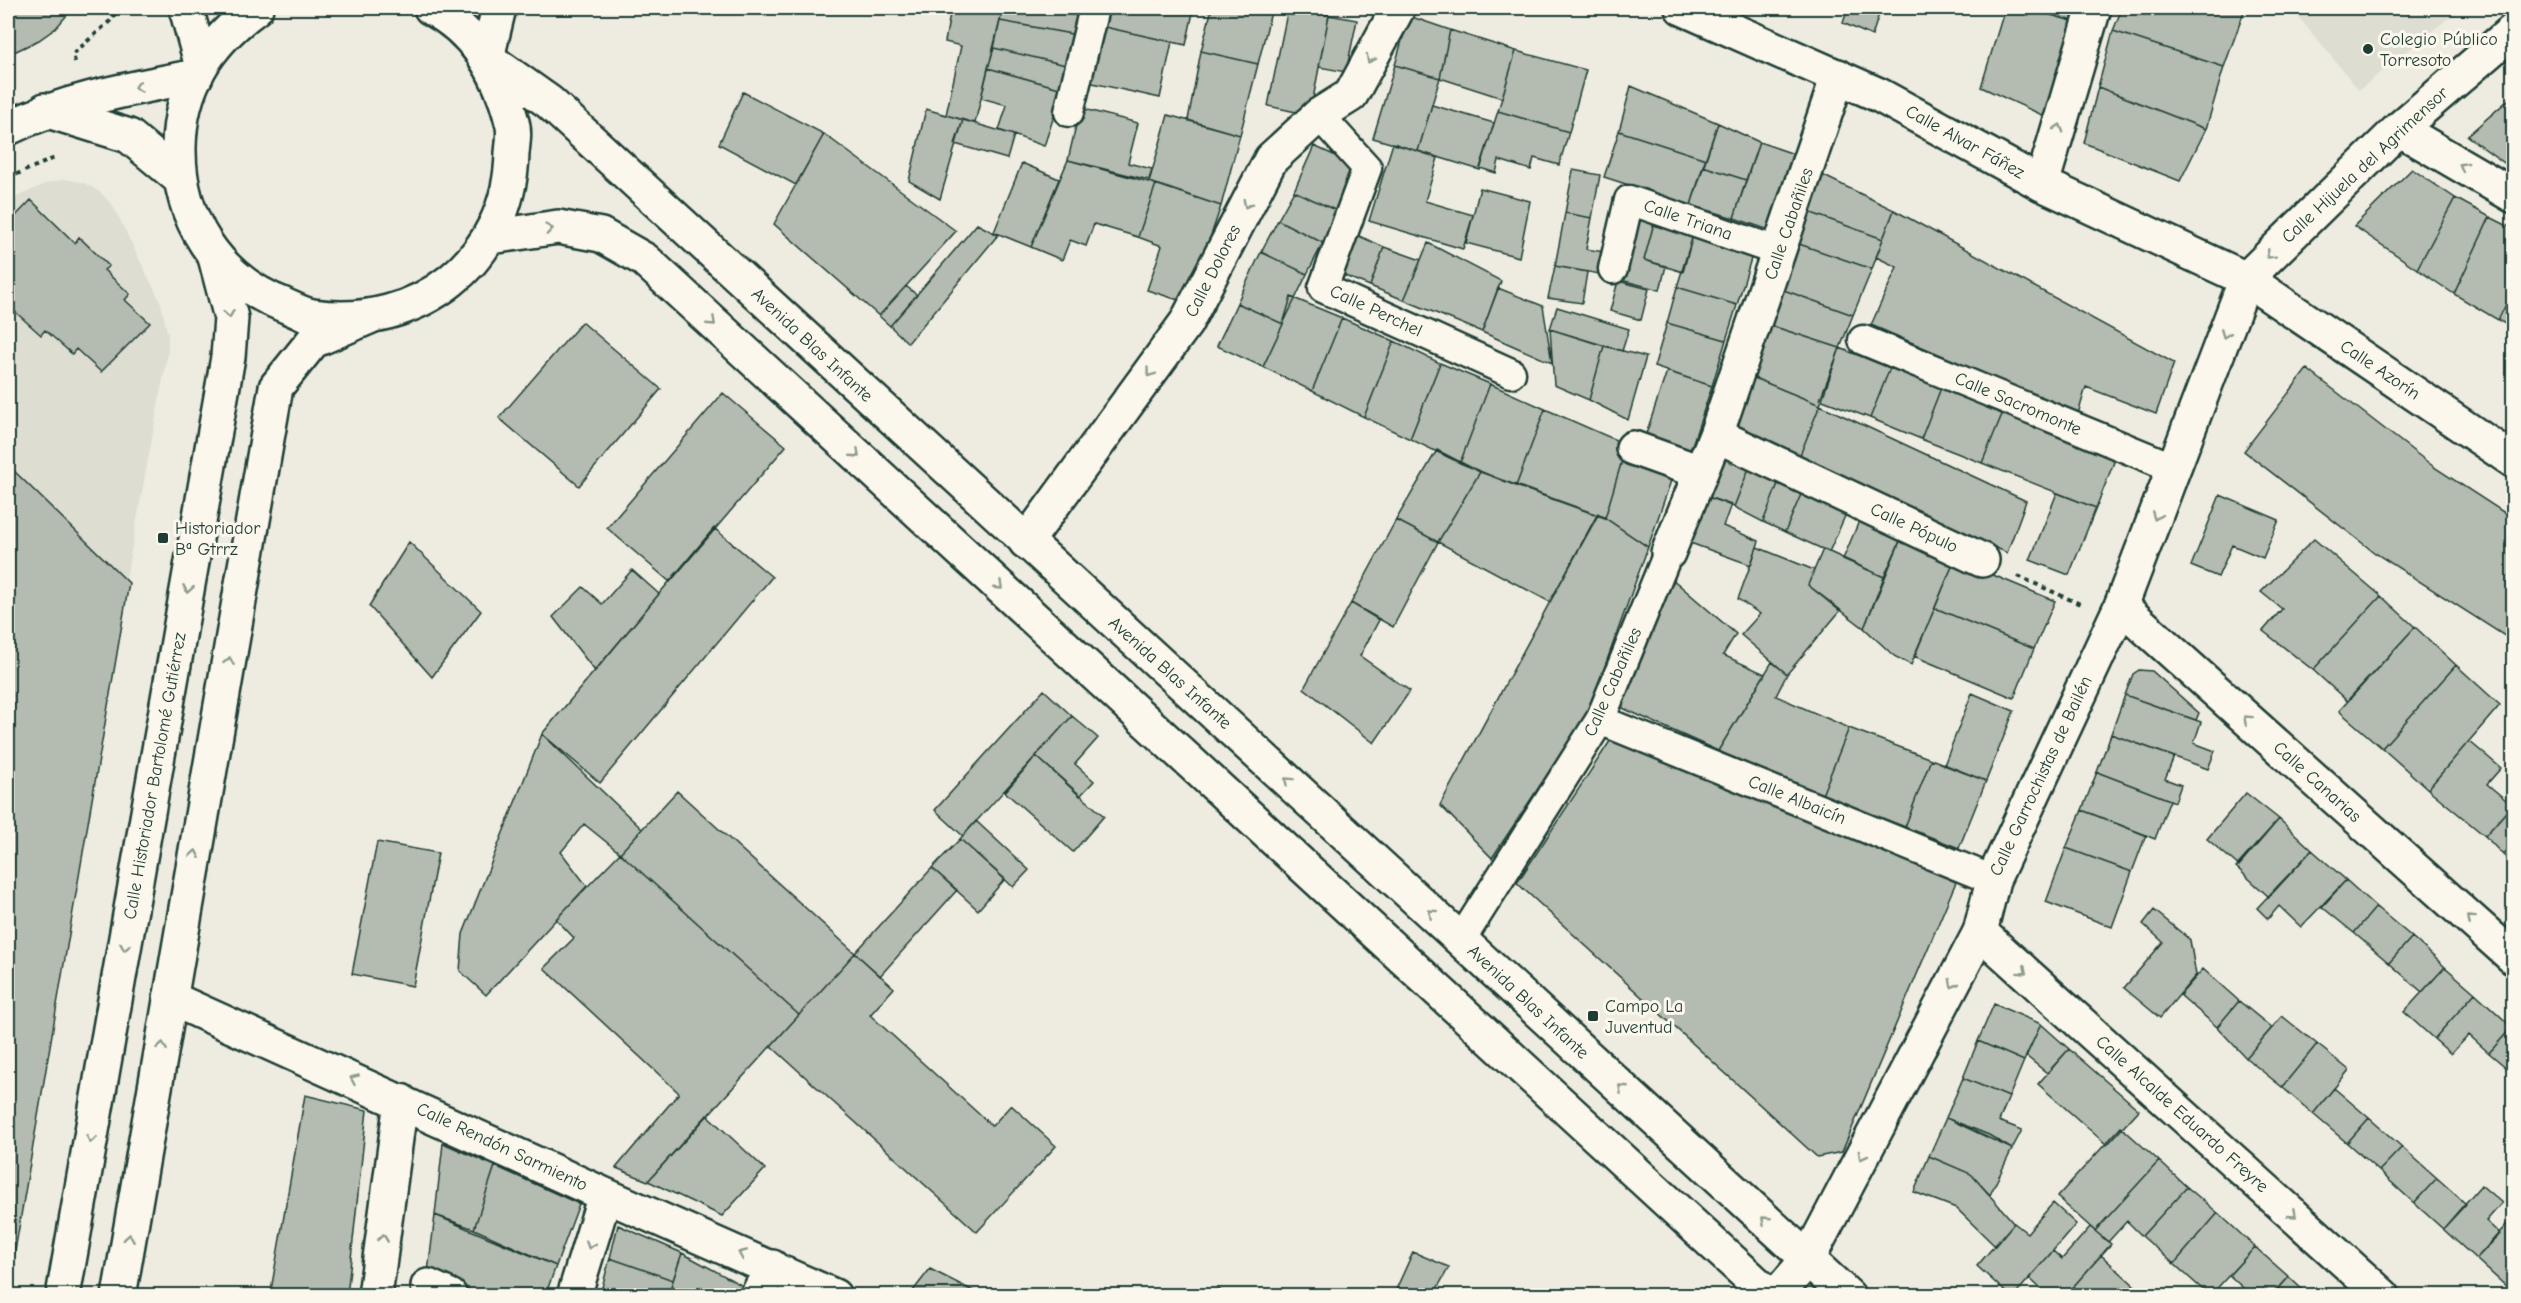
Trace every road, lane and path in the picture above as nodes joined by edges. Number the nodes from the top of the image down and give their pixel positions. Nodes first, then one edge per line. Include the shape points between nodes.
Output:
1 (186, 8) edge
2 (256, 8) edge
3 (431, 8) edge
4 (499, 8) edge
5 (1094, 8) edge
6 (1398, 8) edge
7 (1682, 8) edge
8 (2094, 8) edge
9 (2514, 30) edge
10 (487, 58) junction
11 (198, 69) junction
12 (1838, 76) junction
13 (45, 110) junction
14 (1069, 112) dead end
15 (1318, 115) junction
16 (8, 128) edge
17 (2399, 129) junction
18 (178, 177) junction
19 (2042, 184) junction
20 (2514, 196) edge
21 (491, 237) junction
22 (1780, 252) junction
23 (215, 257) junction
24 (1612, 268) dead end
25 (2246, 279) junction
26 (369, 317) junction
27 (1863, 340) dead end
28 (1511, 373) dead end
29 (1716, 435) junction
30 (1633, 448) dead end
31 (2514, 461) edge
32 (2174, 468) junction
33 (1700, 472) junction
34 (1026, 542) junction
35 (1668, 553) joint
36 (1982, 560) joint
37 (2117, 613) junction
38 (1600, 720) junction
39 (1993, 880) junction
40 (1980, 932) junction
41 (1461, 940) junction
42 (2514, 958) edge
43 (170, 998) junction
44 (401, 1101) junction
45 (605, 1196) junction
46 (1808, 1259) junction
47 (772, 1267) junction
48 (63, 1296) edge
49 (119, 1296) edge
50 (375, 1296) edge
51 (574, 1296) edge
52 (757, 1296) edge
53 (834, 1296) edge
54 (1770, 1296) edge
55 (1776, 1296) edge
56 (1848, 1296) edge
57 (2383, 1296) edge

1 - 11 street
2 - 11 street via 230,27
3 - 10 street via 450,18
4 - 10 street
5 - 14 street
6 -> 15 street, Calle Dolores via 1351,95
7 - 12 street, Calle Alvar Fáñez
19 -> 8 street
9 - 17 street, Calle Hijuela del Agrimensor
10 - 21 street via 513,123 512,183
10 - 34 street, Avenida Blas Infante via 549,102
11 -> 13 street
11 - 18 street via 180,118
12 - 19 street, Calle Alvar Fáñez
12 - 22 street, Calle Cabañiles
13 - 16 street
13 - 18 street via 129,136
15 - 28 street, Calle Perchel via 1367,168 1323,288
15 -> 34 street, Calle Dolores via 1271,159 1186,323
20 -> 17 street
17 -> 25 street, Calle Hijuela del Agrimensor
18 - 23 street via 192,220
19 - 25 street, Calle Alvar Fáñez
21 - 26 street via 459,276 417,303
21 -> 54 street via 558,227 601,234 645,260
22 - 24 street, Calle Triana via 1629,200
22 - 29 street, Calle Cabañiles
23 - 26 street via 258,295 312,316
23 -> 48 street, Calle Historiador Bartolomé Gutiérrez via 231,318 228,357
25 - 31 street, Calle Azorín
25 -> 32 street, Calle Garrochistas de Bailén
43 -> 26 street via 276,387 313,341
27 - 32 street, Calle Sacromonte
29 - 33 street, Calle Cabañiles
29 - 36 street, Calle Pópulo
30 - 33 street
32 -> 37 street, Calle Garrochistas de Bailén
33 - 35 street, Calle Cabañiles
41 -> 34 street, Avenida Blas Infante
35 - 38 street, Calle Cabañiles
36 - 37 path
37 - 39 street, Calle Garrochistas de Bailén
42 -> 37 street, Calle Canarias
38 - 39 street, Calle Albaicín
38 - 41 street, Calle Cabañiles
39 - 40 street, Calle Garrochistas de Bailén
40 -> 46 street, Calle Garrochistas de Bailén
40 -> 57 street, Calle Alcalde Eduardo Freyre
46 -> 41 street, Avenida Blas Infante
44 -> 43 street, Calle Rendón Sarmiento
49 -> 43 street
44 - 45 street, Calle Rendón Sarmiento
50 -> 44 street
47 -> 45 street, Calle Rendón Sarmiento
45 -> 51 street
46 - 55 street, Calle Garrochistas de Bailén
46 - 56 street, Avenida Blas Infante
47 - 52 street
47 - 53 street, Calle Rendón Sarmiento

